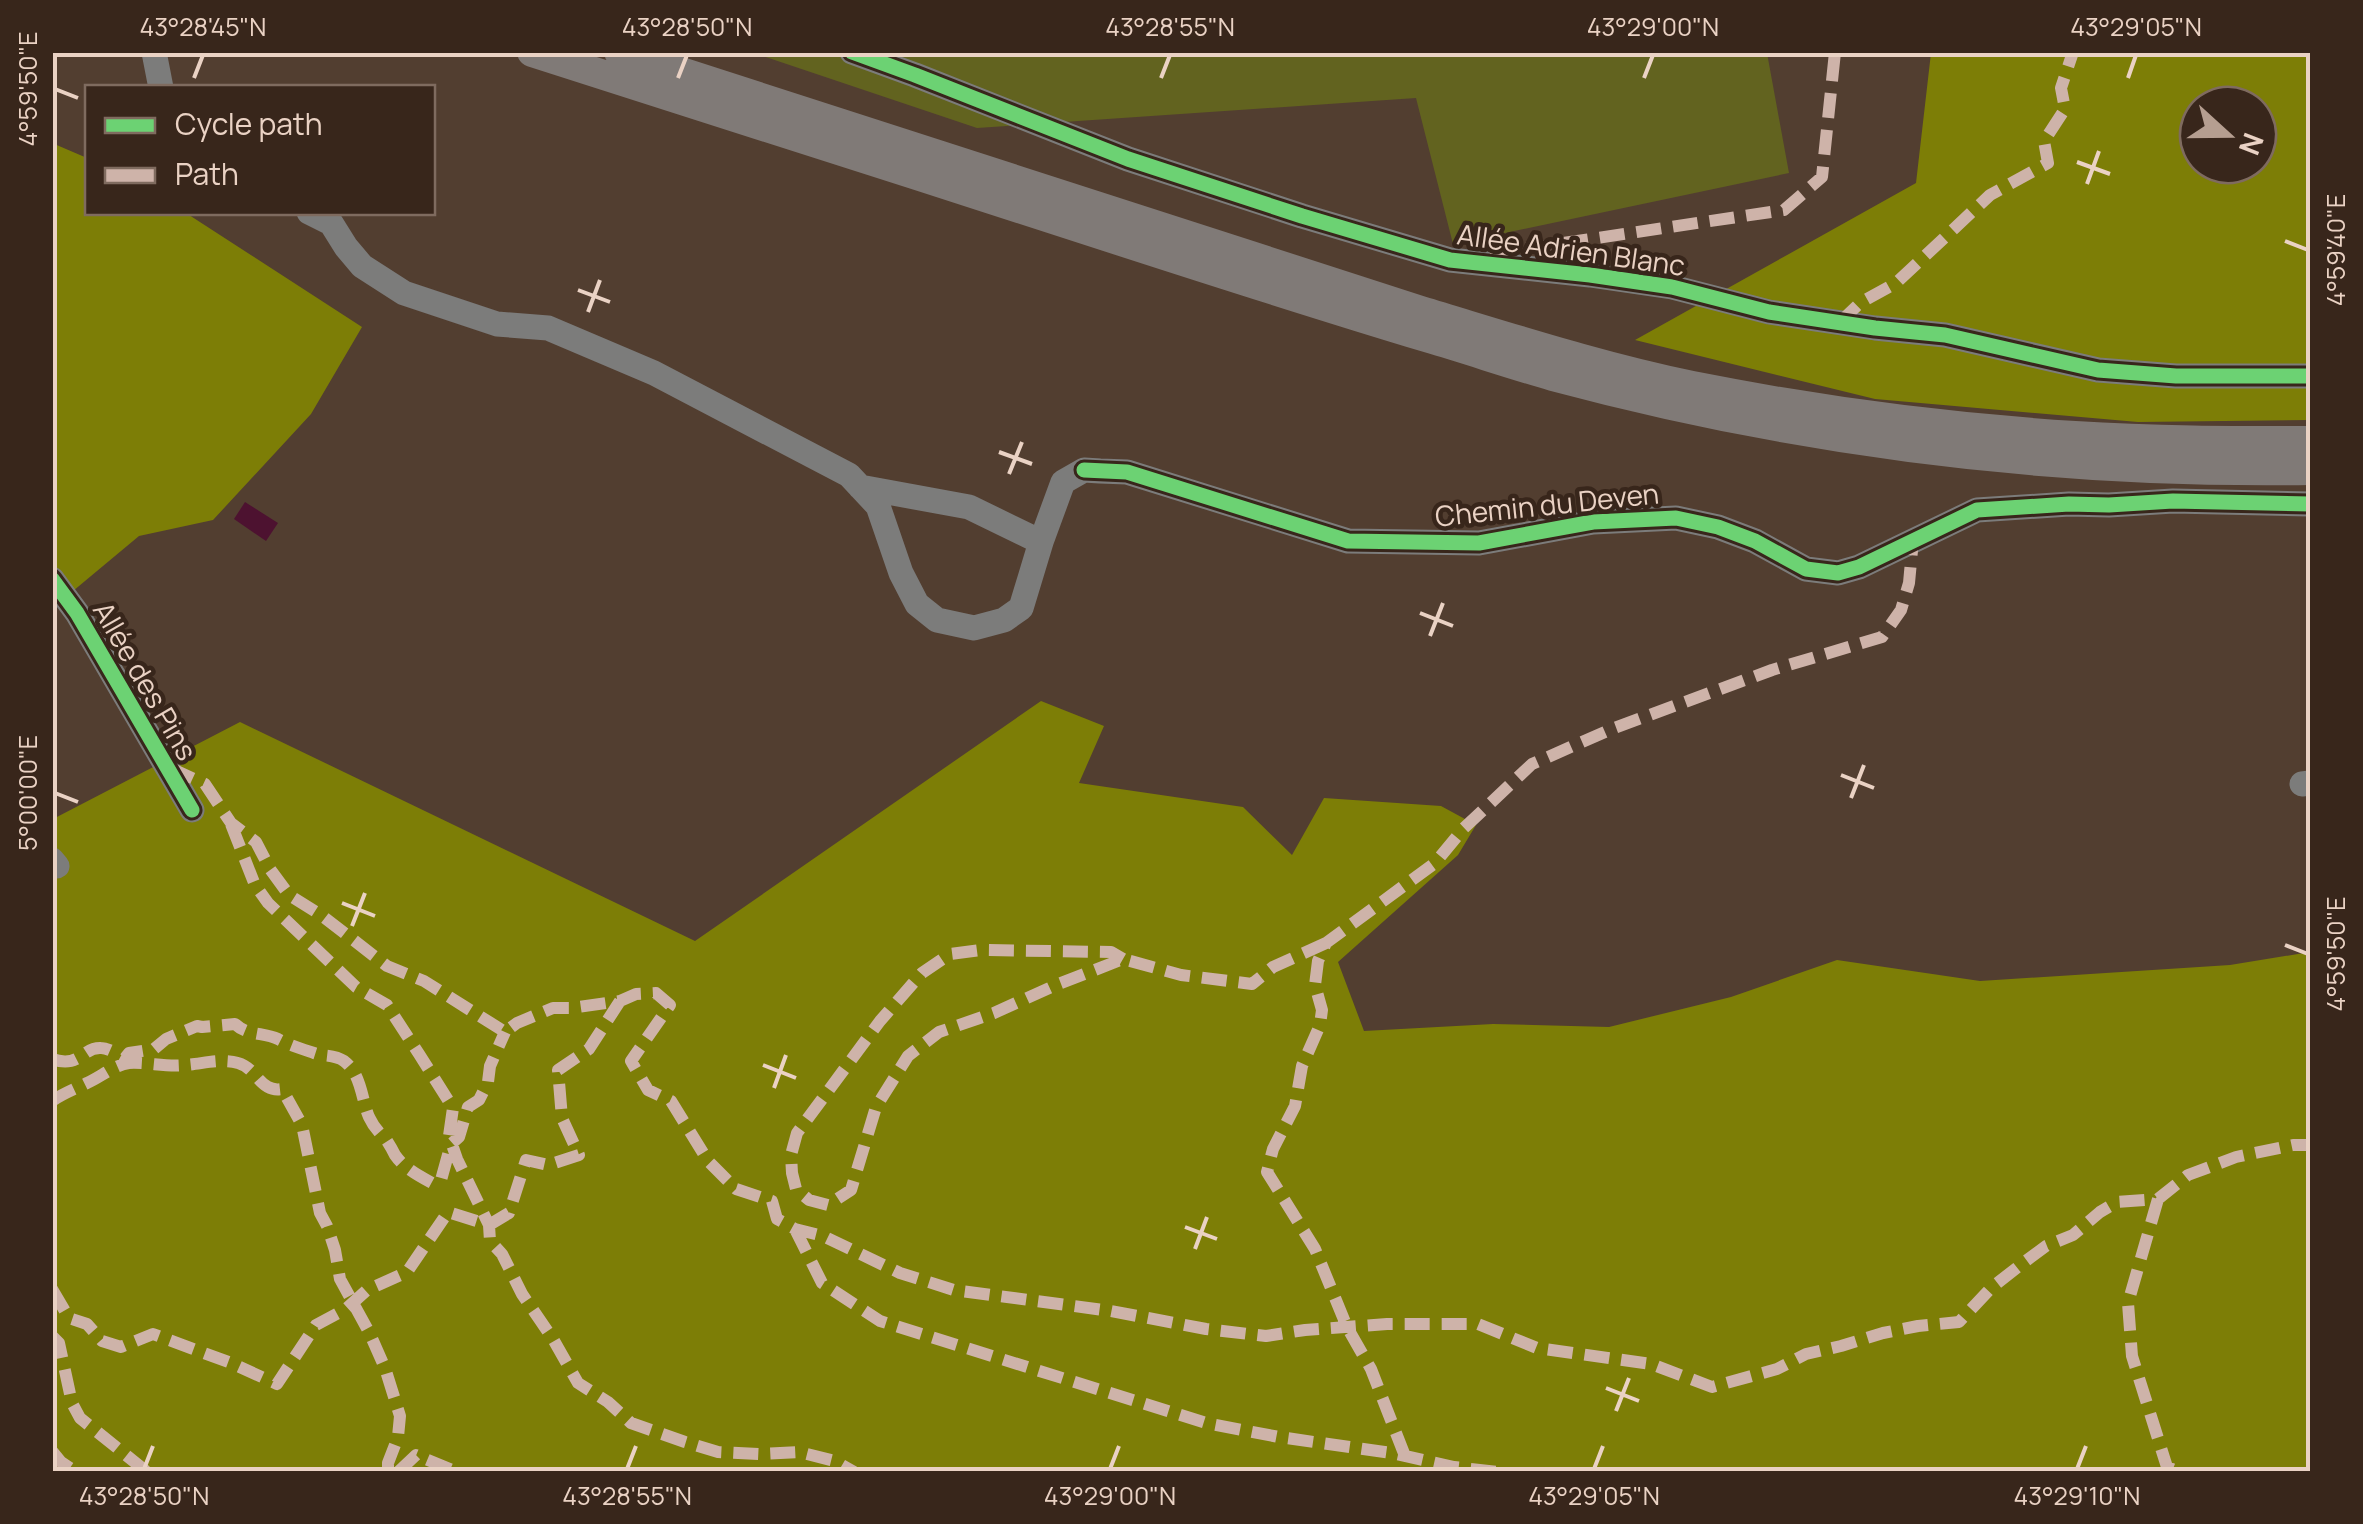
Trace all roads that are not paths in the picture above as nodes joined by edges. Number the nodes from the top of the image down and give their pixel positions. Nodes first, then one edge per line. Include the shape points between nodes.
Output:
1 (154, 52) edge
2 (532, 52) edge
3 (619, 52) edge
4 (852, 52) edge
5 (160, 85) edge
6 (316, 215) edge
7 (2310, 376) edge
8 (2310, 441) edge
9 (2310, 470) edge
10 (860, 488) junction
11 (2310, 504) edge
12 (1040, 542) junction
13 (52, 580) edge
14 (192, 810) dead end

1 - 5 street
2 - 9 main road via 1310,302 1552,375 1689,408 1962,454
3 - 8 main road via 1421,311 1690,385 1962,426 2075,436
4 - 7 street, Allée Adrien Blanc via 1128,159 1450,260 1672,287 1769,312 1944,336 2098,370
6 - 10 street via 331,222 362,266 404,293 497,324 548,328 654,374 849,476
10 - 12 street via 969,507
10 - 12 street via 878,506 917,604 937,620 974,628 1021,608
11 - 12 street, Chemin du Deven via 2172,501 1977,510 1838,574 1806,569 1718,527 1676,518 1593,522 1479,543 1348,541 1127,472 1084,470 1064,482
13 - 14 street, Allée des Pins

